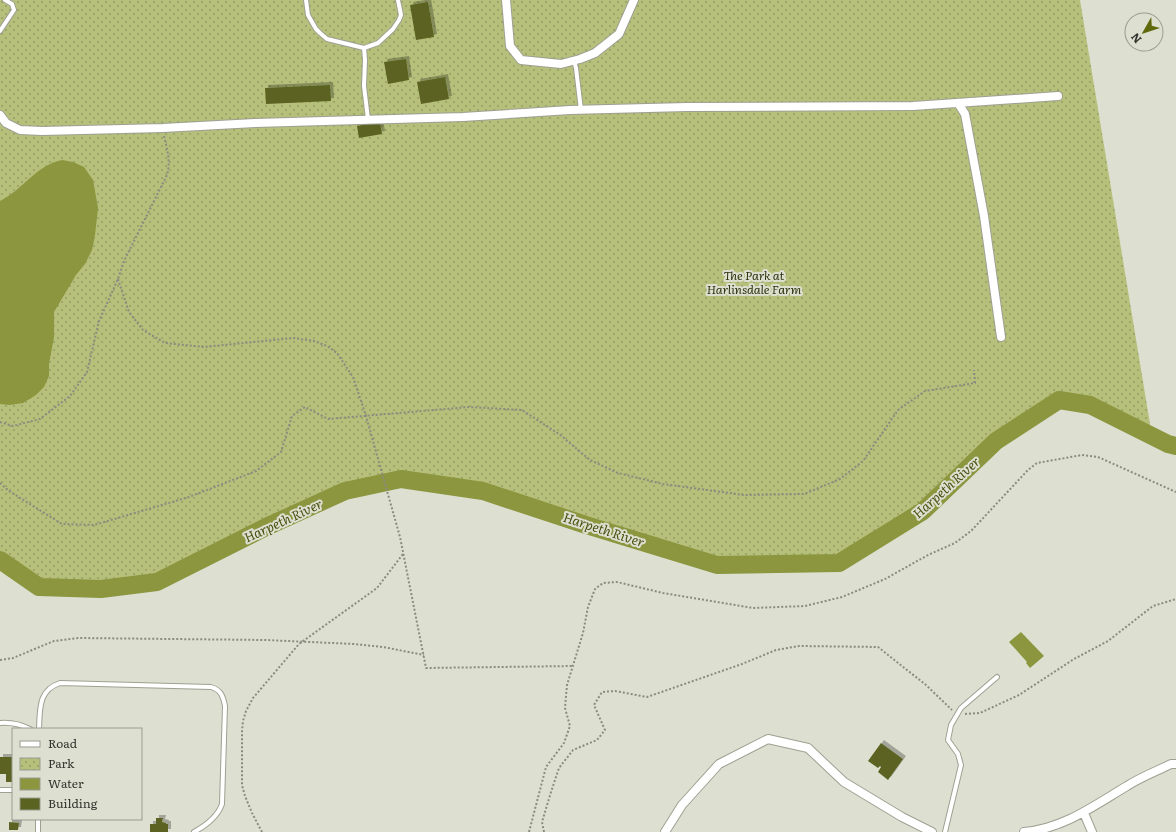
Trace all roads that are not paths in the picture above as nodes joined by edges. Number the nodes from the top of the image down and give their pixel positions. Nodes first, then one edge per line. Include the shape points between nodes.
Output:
1 (5, 0) edge
2 (306, 0) edge
3 (398, 0) edge
4 (506, 0) edge
5 (634, 0) edge
6 (0, 31) edge
7 (364, 48) junction
8 (574, 61) junction
9 (1058, 96) dead end
10 (958, 103) junction
11 (581, 110) junction
12 (0, 116) edge
13 (368, 119) junction
14 (1001, 338) dead end
15 (997, 677) dead end
16 (0, 723) edge
17 (28, 728) edge
18 (39, 728) edge
19 (1176, 764) edge
20 (0, 790) edge
21 (12, 790) edge
22 (1084, 813) junction
23 (38, 820) edge
24 (38, 832) edge
25 (194, 832) edge
26 (665, 832) edge
27 (932, 832) edge
28 (945, 832) edge
29 (1024, 832) edge
30 (1092, 832) edge

1 - 6 lane via 12,4 14,10
2 - 7 lane via 308,15 316,29 327,39
3 - 7 lane via 401,15 393,29 378,43
4 - 8 street via 510,46 521,60 561,64
5 - 8 street via 619,34 595,53
7 - 13 lane via 364,86
8 - 11 lane
9 - 10 street
10 - 11 street via 913,106
10 - 14 street via 965,114 980,192
11 - 13 street via 463,117
12 - 13 street via 14,128 25,131
15 - 28 lane via 961,708 951,725 948,740 958,754 961,765
16 - 17 lane via 18,724
18 - 25 lane via 44,695 50,688 60,684 210,687 219,690 225,706 222,804 213,817
19 - 22 street via 1171,764 1129,785
20 - 21 lane
22 - 29 street via 1039,831
22 - 30 street
23 - 24 lane
26 - 27 street via 682,805 719,764 768,740 808,748 844,782

